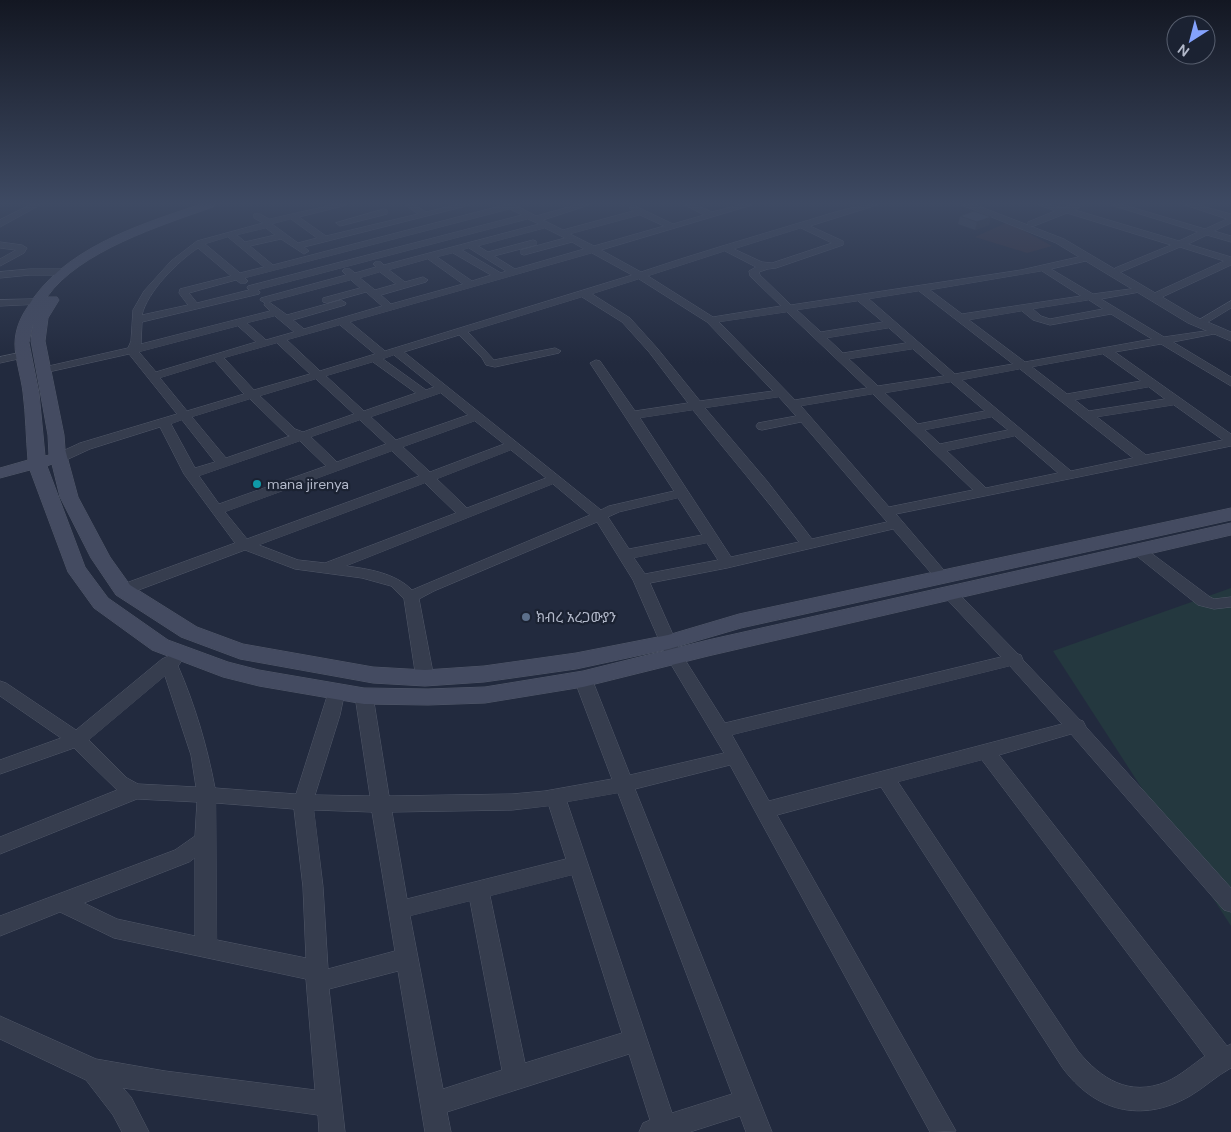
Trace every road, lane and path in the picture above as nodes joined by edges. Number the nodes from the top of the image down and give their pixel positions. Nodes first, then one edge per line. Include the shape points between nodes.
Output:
1 (85, 258) edge
2 (101, 258) edge
3 (190, 258) edge
4 (215, 258) edge
5 (259, 258) edge
6 (312, 258) edge
7 (331, 258) edge
8 (367, 258) edge
9 (371, 258) edge
10 (423, 258) edge
11 (432, 258) edge
12 (476, 258) edge
13 (492, 258) edge
14 (534, 258) edge
15 (565, 258) edge
16 (607, 258) edge
17 (694, 258) edge
18 (747, 258) edge
19 (797, 258) edge
20 (1087, 258) joint
21 (1095, 258) edge
22 (1150, 258) edge
23 (1231, 261) edge
24 (544, 264) junction
25 (340, 265) junction
26 (766, 266) junction
27 (445, 267) junction
28 (271, 268) junction
29 (1043, 268) junction
30 (382, 269) junction
31 (1118, 270) junction
32 (65, 272) junction
33 (514, 272) junction
34 (0, 275) edge
35 (639, 275) junction
36 (499, 276) junction
37 (239, 277) junction
38 (353, 277) junction
39 (419, 278) junction
40 (176, 282) junction
41 (400, 282) junction
42 (471, 285) junction
43 (921, 288) junction
44 (1141, 289) junction
45 (253, 290) junction
46 (370, 291) junction
47 (442, 294) junction
48 (584, 294) junction
49 (1157, 296) junction
50 (860, 297) junction
51 (1094, 298) junction
52 (264, 300) junction
53 (338, 300) junction
54 (36, 302) junction
55 (0, 303) edge
56 (1231, 304) edge
57 (194, 306) junction
58 (788, 307) junction
59 (390, 308) junction
60 (1025, 308) junction
61 (1114, 310) junction
62 (281, 316) junction
63 (359, 317) junction
64 (960, 318) junction
65 (136, 320) junction
66 (711, 320) junction
67 (1204, 320) junction
68 (240, 321) junction
69 (343, 322) junction
70 (891, 324) junction
71 (40, 325) junction
72 (26, 326) junction
73 (461, 331) junction
74 (1215, 331) junction
75 (1231, 332) edge
76 (302, 333) junction
77 (819, 336) junction
78 (1231, 337) edge
79 (280, 340) junction
80 (1162, 340) junction
81 (264, 344) junction
82 (914, 345) junction
83 (132, 350) junction
84 (396, 351) junction
85 (555, 351) dead end
86 (1106, 351) junction
87 (23, 355) junction
88 (379, 356) junction
89 (842, 357) junction
90 (217, 358) junction
91 (0, 360) edge
92 (596, 363) dead end
93 (1022, 365) junction
94 (44, 370) junction
95 (317, 375) junction
96 (154, 376) junction
97 (953, 378) junction
98 (1231, 382) edge
99 (1152, 384) junction
100 (443, 388) junction
101 (876, 391) junction
102 (781, 393) junction
103 (424, 394) junction
104 (252, 395) junction
105 (1064, 398) junction
106 (1175, 401) junction
107 (792, 404) junction
108 (696, 406) junction
109 (994, 413) junction
110 (362, 415) junction
111 (632, 415) junction
112 (1087, 415) junction
113 (184, 416) junction
114 (476, 416) junction
115 (805, 418) junction
116 (164, 422) junction
117 (762, 426) dead end
118 (914, 428) junction
119 (1018, 432) junction
120 (301, 435) junction
121 (1231, 441) edge
122 (394, 445) junction
123 (513, 445) junction
124 (936, 449) junction
125 (57, 454) junction
126 (36, 459) junction
127 (1142, 459) junction
128 (222, 462) junction
129 (0, 463) edge
130 (335, 466) junction
131 (0, 473) edge
132 (191, 474) junction
133 (1067, 474) junction
134 (427, 479) junction
135 (555, 479) junction
136 (983, 492) junction
137 (681, 493) junction
138 (216, 510) junction
139 (887, 512) junction
140 (1231, 514) edge
141 (466, 515) junction
142 (600, 516) junction
143 (896, 524) junction
144 (1231, 529) edge
145 (711, 538) junction
146 (243, 544) junction
147 (808, 544) junction
148 (1138, 550) junction
149 (624, 555) junction
150 (727, 563) junction
151 (326, 568) junction
152 (641, 580) junction
153 (946, 586) junction
154 (123, 590) junction
155 (411, 597) junction
156 (1231, 602) edge
157 (672, 649) junction
158 (175, 659) junction
159 (1014, 659) junction
160 (425, 678) junction
161 (583, 680) junction
162 (336, 691) junction
163 (3, 693) edge
164 (364, 696) junction
165 (1077, 726) junction
166 (721, 731) junction
167 (77, 740) junction
168 (986, 752) junction
169 (735, 757) junction
170 (0, 766) edge
171 (886, 779) junction
172 (622, 784) junction
173 (136, 791) junction
174 (207, 795) junction
175 (556, 797) junction
176 (303, 802) junction
177 (381, 804) junction
178 (764, 810) junction
179 (205, 840) junction
180 (0, 846) edge
181 (578, 865) junction
182 (478, 890) junction
183 (60, 902) junction
184 (1231, 903) edge
185 (399, 910) junction
186 (0, 926) edge
187 (206, 948) junction
188 (407, 958) junction
189 (318, 977) junction
190 (0, 1027) edge
191 (636, 1040) junction
192 (1227, 1058) edge
193 (95, 1071) junction
194 (516, 1078) junction
195 (747, 1101) junction
196 (329, 1104) junction
197 (433, 1104) junction
198 (659, 1130) edge
199 (943, 1131) dead end
200 (136, 1132) edge
201 (332, 1132) edge
202 (438, 1132) edge
203 (759, 1132) edge

1 - 32 main road
2 - 71 main road via 60,288
3 - 40 street
4 - 37 street
5 - 28 street
6 - 28 street
7 - 25 street
8 - 25 street
9 - 30 street
10 - 30 street
11 - 27 street
12 - 36 street
13 - 33 street
14 - 24 street
15 - 24 street
16 - 35 street
17 - 35 street
18 - 26 street
19 - 26 street
20 - 29 street
20 - 44 street
21 - 31 street
22 - 31 street
23 - 49 street
24 - 33 street
25 - 38 street
25 - 45 street
26 - 58 street via 754,271 755,276
27 - 39 street
27 - 42 street
28 - 37 street
29 - 43 street
29 - 51 street
30 - 38 street
30 - 41 street
31 - 49 street
32 - 34 street
32 - 54 main road
33 - 36 street
35 - 48 street
35 - 66 street
36 - 42 street
37 - 40 street
37 - 45 street
38 - 46 street
38 - 52 street via 303,294
39 - 41 street
39 - 47 street
40 - 57 street
40 - 65 street via 143,300
41 - 46 street
42 - 47 street
43 - 50 street
43 - 64 street
44 - 49 street
44 - 51 street
45 - 52 street
45 - 57 street
46 - 53 street
46 - 59 street
47 - 59 street
48 - 73 street
48 - 108 street via 626,320
49 - 67 street
49 - 74 street
50 - 58 street
50 - 70 street
51 - 60 street
51 - 61 street
52 - 62 street
53 - 62 street via 320,309
53 - 63 street
54 - 55 street
54 - 72 main road
56 - 67 street
57 - 65 street
58 - 66 street
58 - 77 street
59 - 63 street
60 - 61 street via 1037,318 1050,322
60 - 64 street
61 - 80 street
62 - 68 street
62 - 76 street
63 - 69 street
64 - 93 street
65 - 83 street via 138,342
66 - 102 street
67 - 75 street
68 - 81 street
68 - 83 street
69 - 76 street
69 - 88 street
70 - 77 street
70 - 82 street
71 - 72 main road
71 - 94 main road via 38,341
72 - 87 main road
73 - 84 street
73 - 85 street via 490,363
74 - 78 street
74 - 80 street
76 - 79 street
77 - 89 street
79 - 81 street
79 - 95 street
80 - 86 street
80 - 98 street
81 - 90 street
82 - 89 street
82 - 97 street
83 - 94 street
83 - 96 street
84 - 88 street
84 - 100 street
86 - 93 street
86 - 99 street
87 - 91 street
87 - 126 main road via 31,393
88 - 95 street
88 - 103 street
89 - 101 street
90 - 96 street
90 - 104 street
92 - 111 street
93 - 97 street
93 - 105 street
94 - 125 main road
95 - 104 street
95 - 110 street
96 - 113 street
97 - 101 street
97 - 109 street
99 - 105 street
99 - 106 street
100 - 103 street
100 - 114 street
101 - 107 street
101 - 118 street
102 - 107 street
102 - 108 street
103 - 110 street
104 - 113 street
104 - 120 street via 290,432
105 - 112 street
106 - 112 street
106 - 121 street
107 - 115 street
108 - 111 street
108 - 147 street
109 - 118 street
109 - 119 street
110 - 120 street
110 - 122 street
111 - 137 street
112 - 127 street
113 - 116 street
113 - 128 street
114 - 122 street
114 - 123 street
115 - 117 street
115 - 139 street
116 - 125 street
116 - 132 street
118 - 124 street
119 - 124 street
119 - 133 street
120 - 128 street
120 - 130 street
121 - 127 street
122 - 130 street
122 - 134 street
123 - 134 street
123 - 135 street
124 - 136 street
125 - 126 main road
125 - 154 main road via 69,497 101,558
126 - 129 main road
126 - 131 main road
126 - 158 main road via 75,568 101,603
127 - 133 street
128 - 132 street
130 - 138 street
132 - 138 street
133 - 136 street
134 - 141 street
134 - 146 street
135 - 141 street
135 - 142 street
136 - 139 street
137 - 142 street via 614,509
137 - 145 street
138 - 146 street
139 - 143 street
140 - 153 main road
141 - 151 street
142 - 149 street
142 - 155 street
143 - 147 street
143 - 153 street
144 - 148 main road
145 - 149 street
145 - 150 street
146 - 151 street via 295,564
146 - 154 street
147 - 150 street
148 - 153 main road
148 - 156 street via 1204,601 1214,604
149 - 152 street
150 - 152 street
151 - 155 street via 387,579
152 - 157 street
153 - 157 main road
153 - 159 street
154 - 160 main road via 189,632 240,650 373,675
155 - 160 street
157 - 160 main road via 484,674
157 - 161 main road
157 - 166 street
158 - 162 main road
158 - 167 street
158 - 174 street
159 - 165 street
159 - 166 street
161 - 164 main road via 485,695
161 - 172 street
162 - 164 main road
162 - 176 street
163 - 167 street
164 - 177 street
165 - 168 street
165 - 184 street
166 - 169 street
167 - 170 street
167 - 173 street via 120,783
168 - 171 street
168 - 192 street
169 - 172 street
169 - 178 street
171 - 178 street
171 - 192 street via 1083,1075 1104,1091 1130,1099 1159,1096 1180,1088
172 - 175 street
172 - 195 street
173 - 174 street
173 - 180 street
174 - 176 street
174 - 179 street
175 - 177 street via 512,802
175 - 181 street
176 - 177 street
176 - 189 street via 313,887
177 - 185 street
178 - 199 street
179 - 183 street via 182,856
179 - 187 street
181 - 182 street
181 - 191 street
182 - 185 street
182 - 194 street
183 - 186 street
183 - 187 street via 114,928
185 - 188 street
187 - 189 street
188 - 189 street
188 - 197 street
189 - 196 street
190 - 193 street
191 - 194 street
191 - 198 street
193 - 196 street
193 - 200 street via 122,1106
194 - 197 street
195 - 198 street
195 - 203 street
196 - 201 street
197 - 202 street

